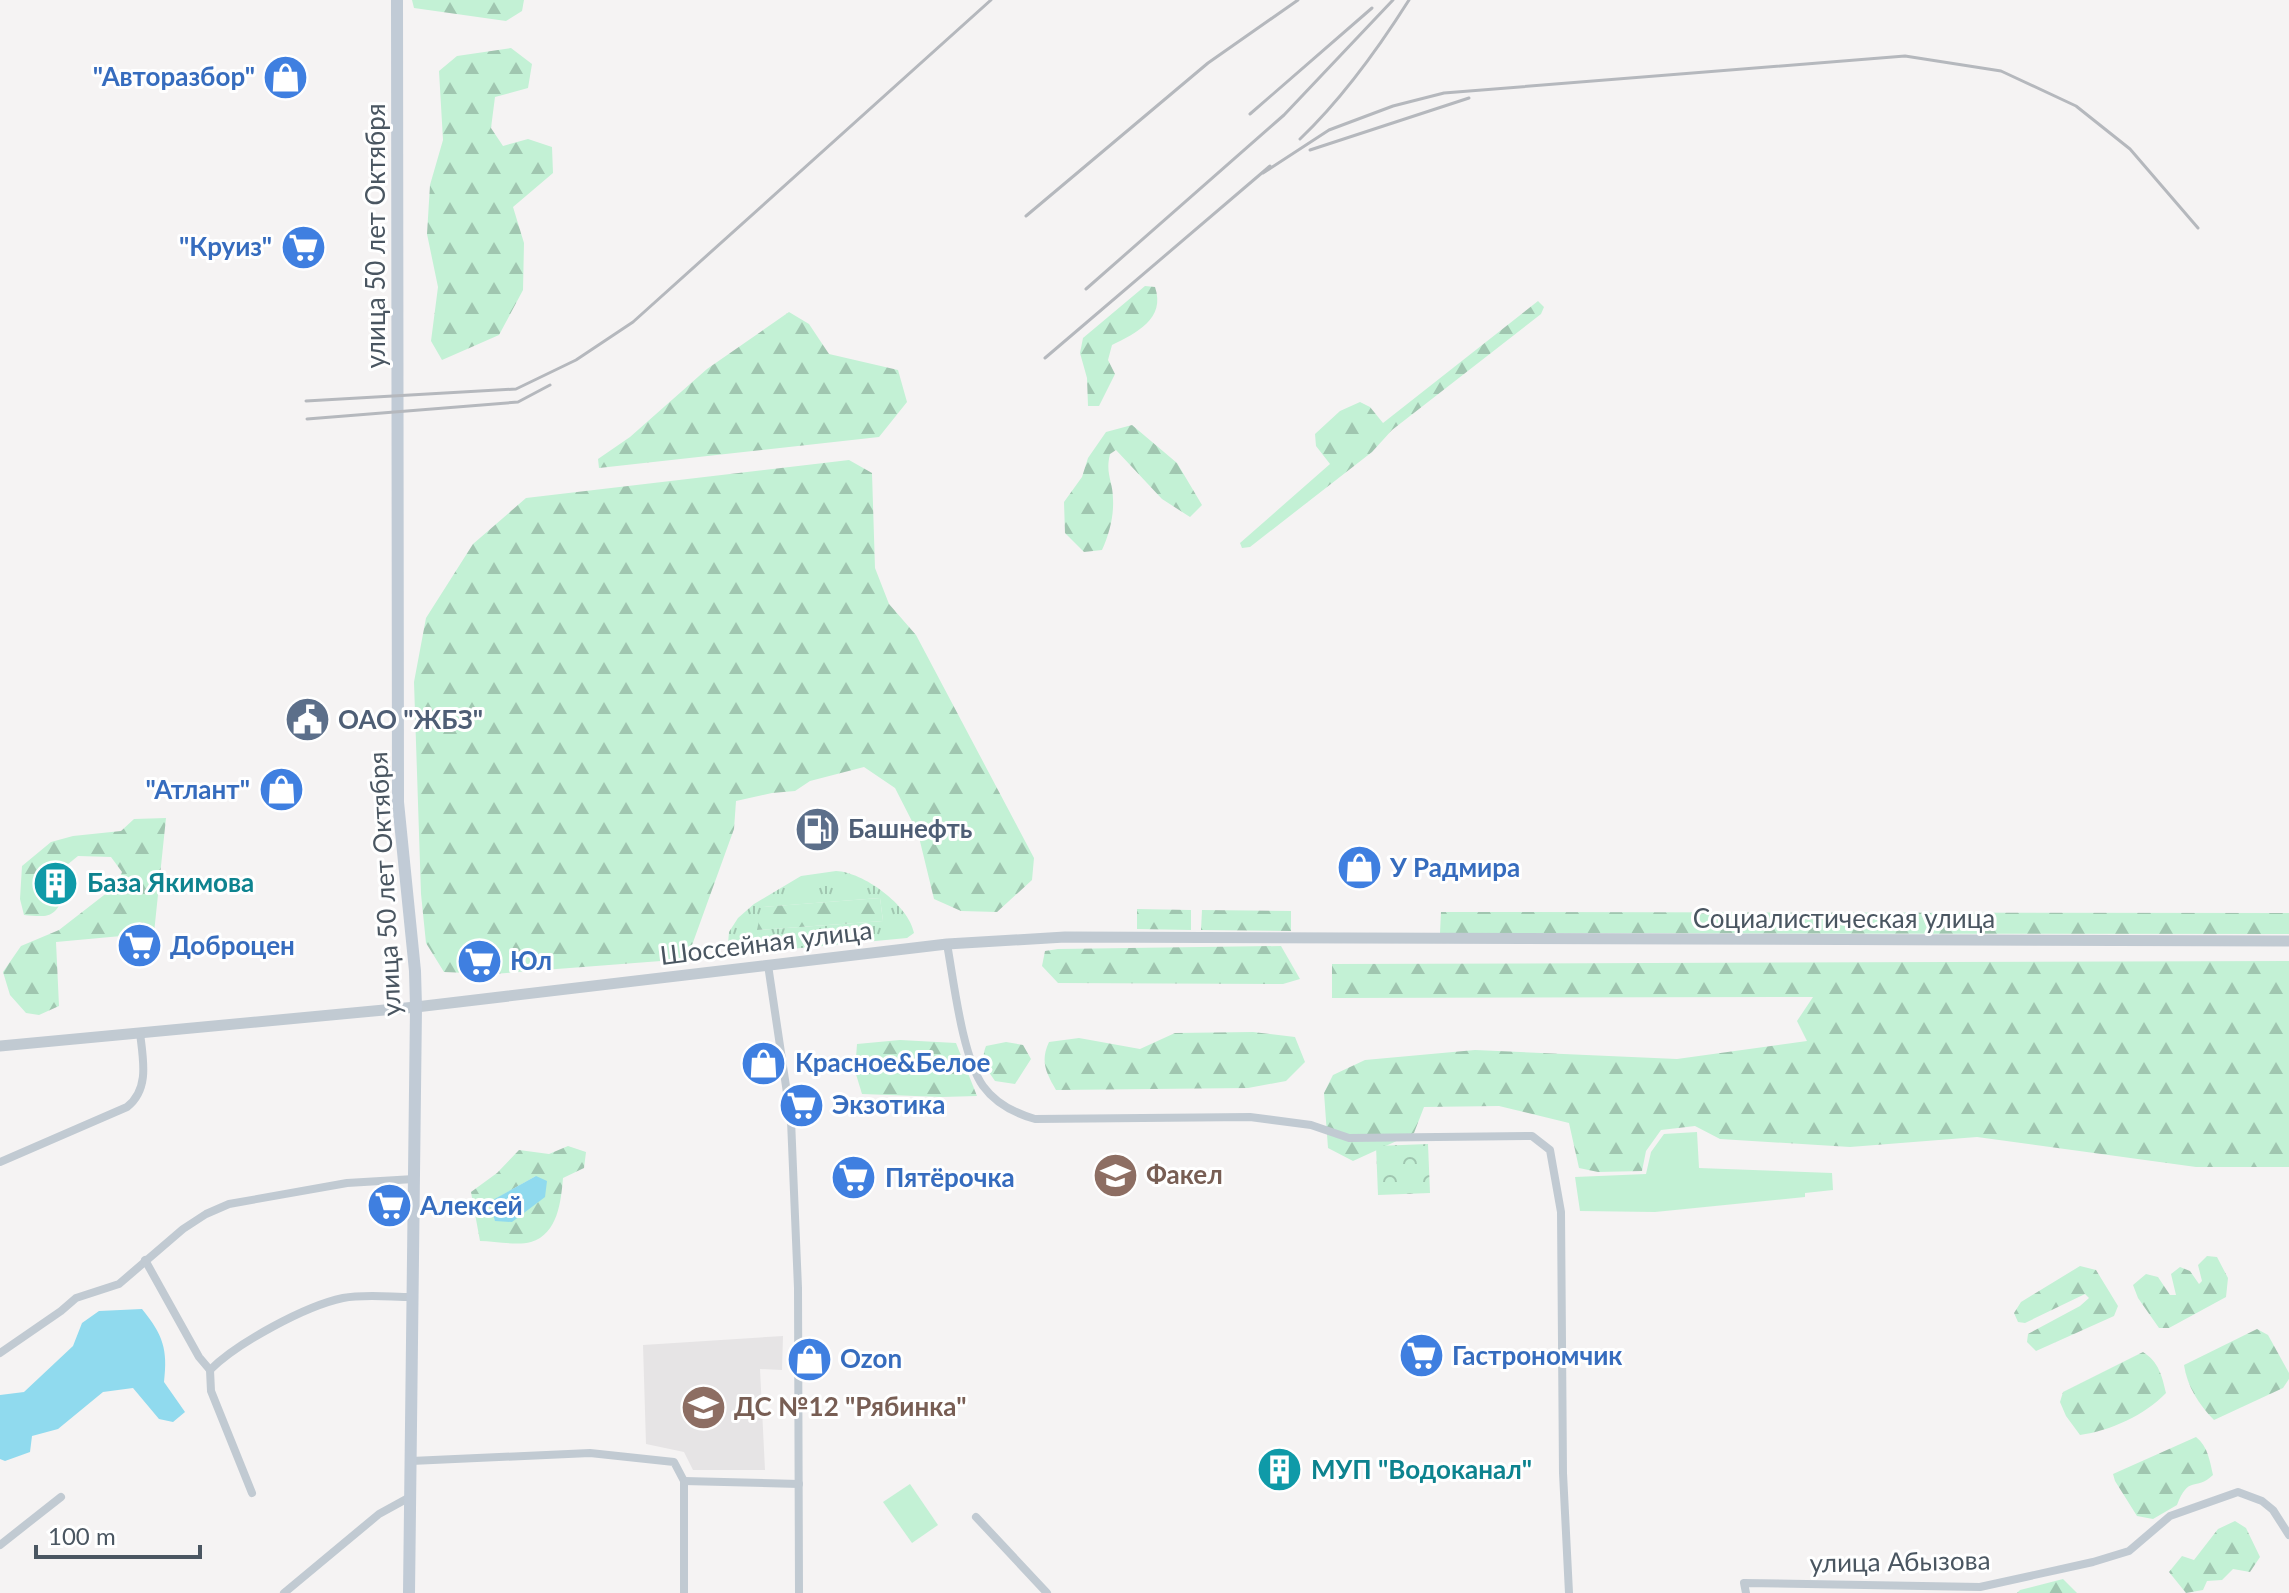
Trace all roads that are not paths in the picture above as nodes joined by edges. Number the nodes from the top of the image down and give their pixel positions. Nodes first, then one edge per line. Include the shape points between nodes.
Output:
1 (397, 0) edge
2 (1398, 940) joint
3 (2289, 941) edge
4 (947, 944) junction
5 (768, 965) junction
6 (416, 1007) junction
7 (140, 1033) junction
8 (0, 1046) edge
9 (0, 1162) edge
10 (414, 1179) junction
11 (145, 1260) junction
12 (412, 1297) junction
13 (0, 1353) edge
14 (210, 1370) junction
15 (411, 1461) junction
16 (684, 1481) junction
17 (799, 1484) junction
18 (252, 1493) dead end
19 (61, 1497) dead end
20 (410, 1497) junction
21 (976, 1517) dead end
22 (2289, 1535) edge
23 (0, 1545) edge
24 (284, 1593) edge
25 (409, 1593) edge
26 (684, 1593) edge
27 (799, 1593) edge
28 (1047, 1593) edge
29 (1569, 1593) edge
30 (1746, 1593) edge

1 - 6 main road, улица 50 лет Октября via 398,802
2 - 3 street, Социалистическая улица
2 - 4 street, Шоссейная улица via 1065,937
4 - 5 street, Шоссейная улица
4 - 29 street via 969,1056 983,1086 1008,1111 1035,1119 1250,1117 1311,1125 1349,1138 1532,1136 1550,1150 1561,1212
5 - 6 street, Шоссейная улица
5 - 17 street via 791,1120
6 - 7 street, Шоссейная улица
6 - 10 main road, улица 50 лет Октября
7 - 8 street, Шоссейная улица
7 - 9 street via 144,1071 137,1099
10 - 11 street via 347,1183 229,1204 183,1229
10 - 12 main road, улица 50 лет Октября
11 - 13 street via 119,1284 76,1298
11 - 14 street
12 - 14 street via 345,1298 320,1305 247,1342
12 - 15 main road, улица 50 лет Октября
14 - 18 street via 211,1391
15 - 16 street via 590,1453 674,1462
15 - 20 main road, улица 50 лет Октября
16 - 17 street
16 - 26 street
17 - 27 street
19 - 23 street
20 - 24 street via 379,1514
20 - 25 main road, улица 50 лет Октября
21 - 28 street
22 - 30 street, улица Абызова via 2273,1510 2238,1492 2170,1516 2129,1551 1980,1587 1744,1583

